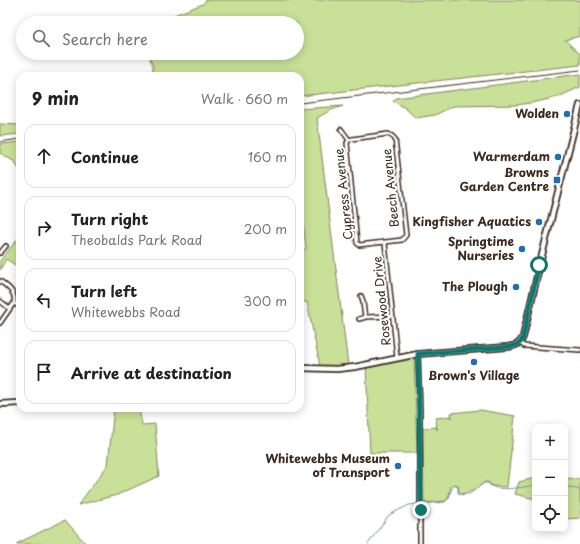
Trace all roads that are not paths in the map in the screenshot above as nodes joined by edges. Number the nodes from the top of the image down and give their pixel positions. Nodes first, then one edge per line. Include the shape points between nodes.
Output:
1 (580, 105) edge
2 (341, 129) dead end
3 (349, 140) junction
4 (385, 243) junction
5 (6, 246) dead end
6 (0, 253) edge
7 (0, 281) edge
8 (361, 296) dead end
9 (0, 301) edge
10 (14, 303) joint
11 (9, 308) junction
12 (392, 316) junction
13 (366, 317) junction
14 (360, 319) dead end
15 (0, 323) edge
16 (521, 342) junction
17 (580, 350) edge
18 (418, 354) junction
19 (397, 357) junction
20 (304, 368) edge
21 (0, 404) edge
22 (16, 404) edge
23 (420, 544) edge

1 - 16 street
2 - 3 street
3 - 4 street, Cypress Avenue via 347,143 357,243
3 - 4 street, Beech Avenue via 388,134 395,139 406,235 402,240
4 - 12 street, Rosewood Drive
5 - 6 street
7 - 10 street via 13,293
8 - 13 street
9 - 11 street
10 - 11 street
11 - 15 street
12 - 13 street
12 - 19 street, Rosewood Drive
13 - 14 street
16 - 17 street via 524,346
16 - 18 street via 507,347
18 - 19 street
18 - 23 street
19 - 20 street via 355,367
21 - 22 street

